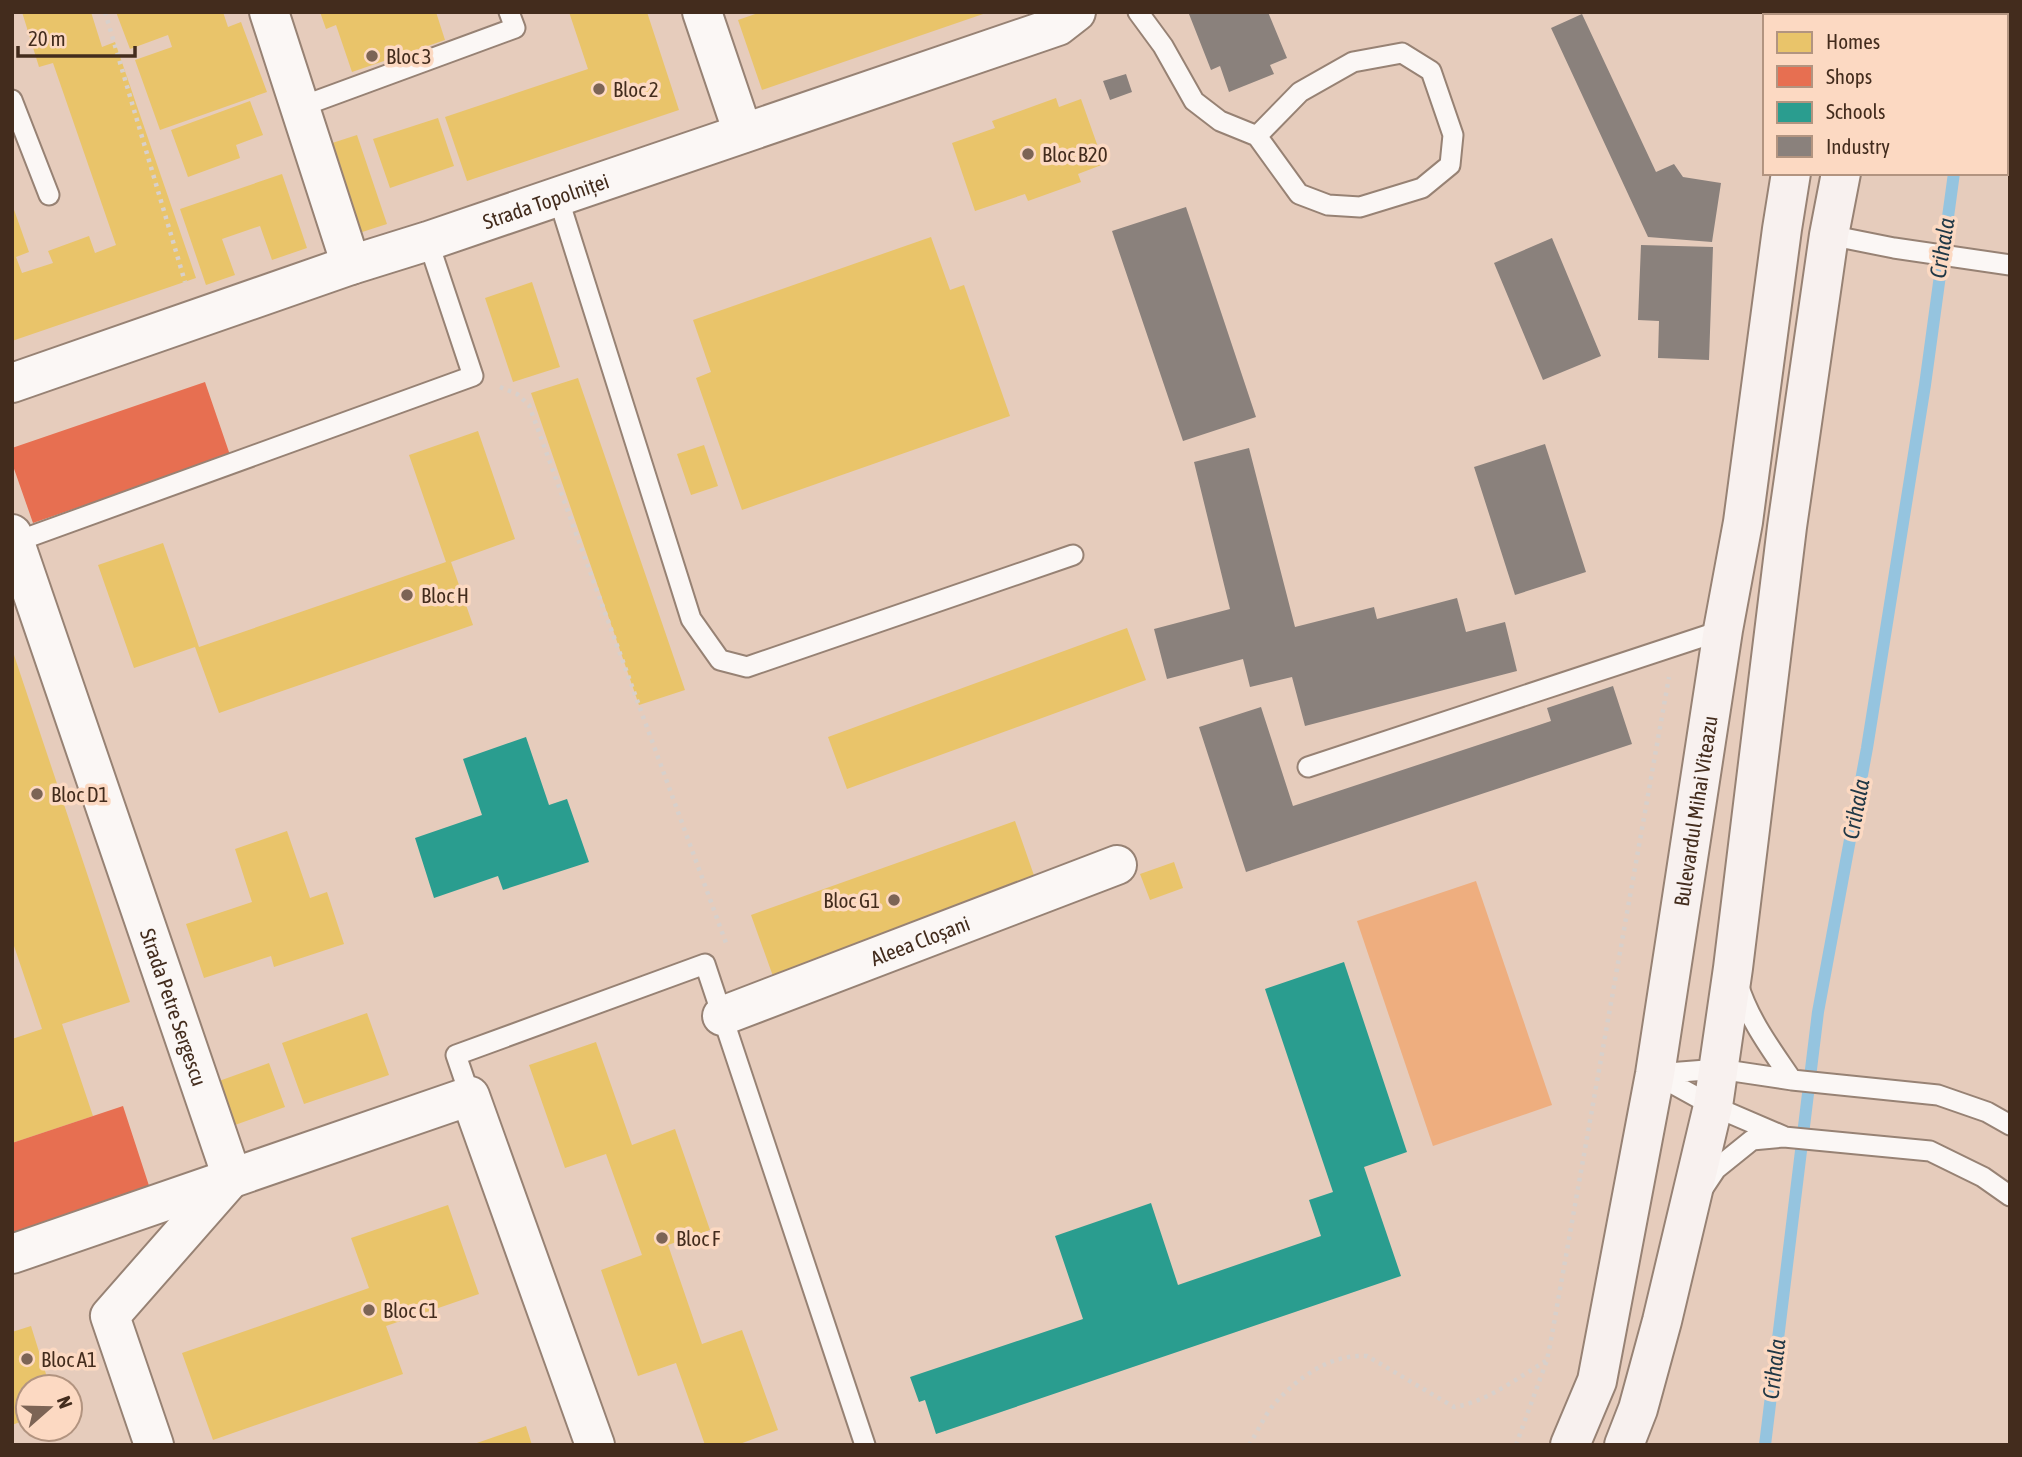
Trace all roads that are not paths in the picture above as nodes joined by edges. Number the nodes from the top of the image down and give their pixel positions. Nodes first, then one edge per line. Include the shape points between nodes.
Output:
1 (269, 12) edge
2 (509, 12) edge
3 (702, 12) edge
4 (1076, 12) edge
5 (1138, 12) edge
6 (12, 100) edge
7 (300, 107) junction
8 (743, 133) junction
9 (1257, 136) junction
10 (1791, 175) edge
11 (1841, 175) edge
12 (49, 195) dead end
13 (558, 197) junction
14 (1829, 235) junction
15 (428, 241) junction
16 (351, 265) junction
17 (2010, 265) edge
18 (12, 383) edge
19 (1743, 522) junction
20 (1787, 527) junction
21 (14, 538) edge
22 (1073, 555) dead end
23 (1723, 630) junction
24 (1308, 767) dead end
25 (1117, 865) dead end
26 (1733, 968) junction
27 (736, 1011) junction
28 (1718, 1069) junction
29 (1655, 1074) junction
30 (1793, 1080) junction
31 (470, 1096) junction
32 (1713, 1106) junction
33 (2010, 1125) edge
34 (1784, 1137) junction
35 (232, 1177) junction
36 (2010, 1196) edge
37 (1688, 1208) junction
38 (12, 1254) edge
39 (154, 1445) edge
40 (595, 1445) edge
41 (865, 1445) edge
42 (1570, 1445) edge
43 (1625, 1445) edge

1 - 7 street
2 - 7 lane via 515,28
3 - 8 street
4 - 8 street, Strada Topolniței via 1058,26
5 - 9 lane via 1194,100 1220,121
6 - 12 lane
7 - 16 street
8 - 13 street, Strada Topolniței
9 - 9 lane via 1299,194 1328,205 1360,207 1422,188 1450,165 1453,135 1431,71 1402,53 1353,62 1300,92
10 - 19 main road, Bulevardul Mihai Viteazu
11 - 14 main road
13 - 15 street, Strada Topolniței
13 - 22 lane via 691,619 720,660 747,667
14 - 17 lane
14 - 20 main road
15 - 16 street, Strada Topolniței
15 - 21 lane via 473,376
16 - 18 street, Strada Topolniței
19 - 20 main road
19 - 23 main road, Bulevardul Mihai Viteazu
20 - 26 main road
21 - 35 street, Strada Petre Sergescu
23 - 24 lane
23 - 29 main road, Bulevardul Mihai Viteazu
25 - 27 street, Aleea Cloșani
26 - 28 main road
26 - 30 lane via 1745,1006
27 - 31 lane via 705,964 456,1055
27 - 41 lane
28 - 29 lane
28 - 30 lane
28 - 32 main road
29 - 32 lane
29 - 42 main road, Bulevardul Mihai Viteazu via 1597,1381
30 - 33 lane via 1938,1095
31 - 35 street
31 - 40 street
32 - 34 lane
32 - 37 main road
34 - 36 lane via 1930,1151
34 - 37 lane via 1752,1140 1716,1169
35 - 38 street
35 - 39 street via 110,1316
37 - 43 main road via 1662,1321

